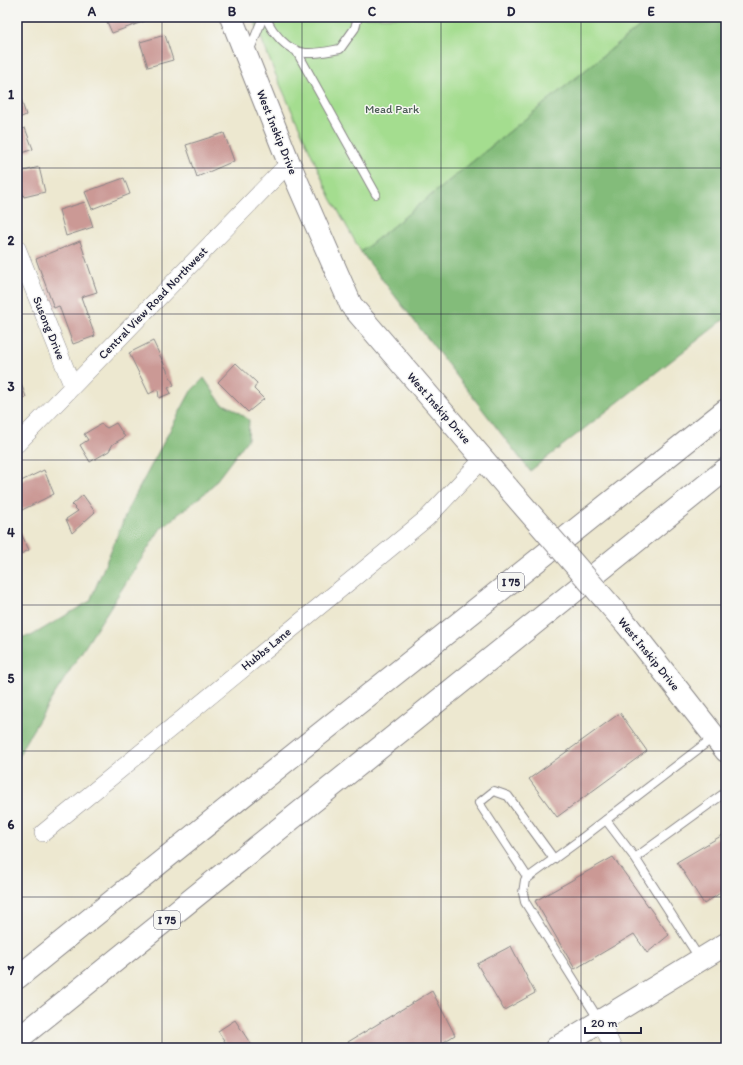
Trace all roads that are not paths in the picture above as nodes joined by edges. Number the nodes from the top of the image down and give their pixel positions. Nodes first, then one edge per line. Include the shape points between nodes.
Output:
1 (231, 17) edge
2 (263, 17) edge
3 (266, 17) edge
4 (358, 17) edge
5 (297, 52) junction
6 (247, 56) junction
7 (289, 163) junction
8 (376, 194) dead end
9 (17, 248) edge
10 (72, 385) junction
11 (726, 410) edge
12 (17, 444) edge
13 (483, 459) junction
14 (726, 469) edge
15 (720, 744) edge
16 (726, 792) edge
17 (606, 820) junction
18 (43, 833) dead end
19 (635, 858) junction
20 (554, 859) junction
21 (528, 878) junction
22 (726, 944) edge
23 (700, 960) junction
24 (17, 978) edge
25 (601, 1022) junction
26 (17, 1040) edge
27 (556, 1048) edge
28 (614, 1048) edge

1 - 6 main road, West Inskip Drive
2 - 6 lane
3 - 5 lane via 270,28 288,47
4 - 5 lane via 355,28 340,49 314,54
5 - 8 lane
6 - 7 main road, West Inskip Drive
7 - 10 street, Central View Road Northwest
7 - 13 main road, West Inskip Drive via 351,305
9 - 10 street, Susong Drive
10 - 12 street, Central View Road Northwest
11 - 24 main road, I 75
13 - 15 main road, West Inskip Drive, bridge via 628,626
13 - 18 street, Hubbs Lane via 426,518
14 - 26 main road, I 75
15 - 17 lane
16 - 19 lane
17 - 19 lane
17 - 20 lane
19 - 23 lane
20 - 21 lane
20 - 21 lane via 508,796 494,791 479,803
21 - 25 lane via 523,886 525,902
22 - 23 main road
23 - 25 main road
25 - 27 main road
25 - 28 street

